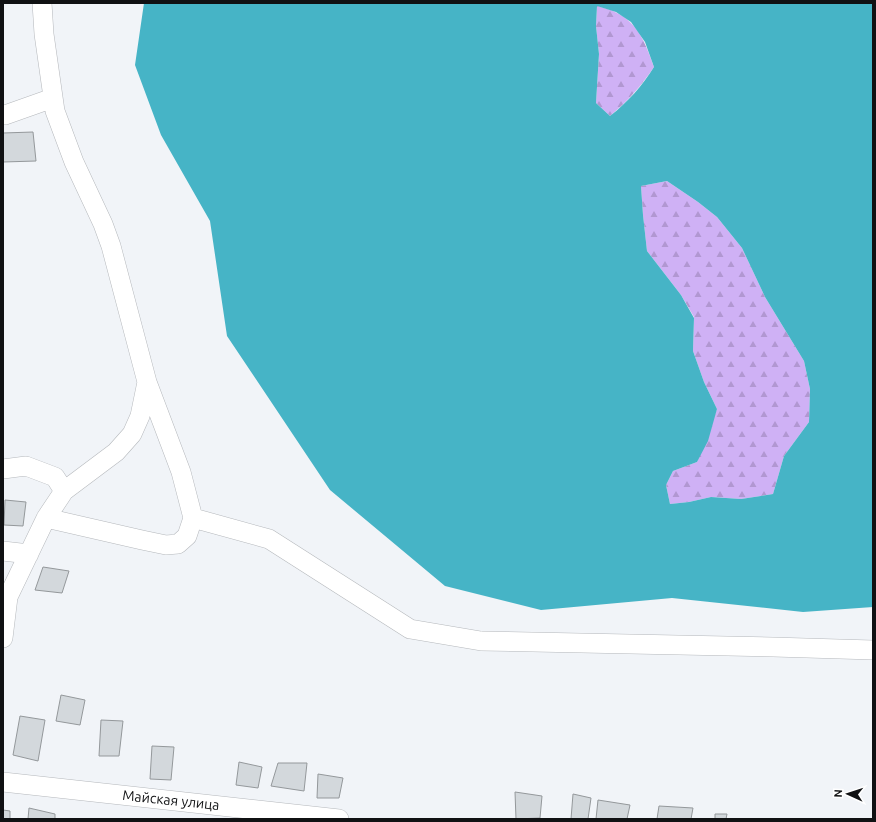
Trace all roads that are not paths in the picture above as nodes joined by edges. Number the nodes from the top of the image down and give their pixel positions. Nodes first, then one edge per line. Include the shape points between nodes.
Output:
1 (42, 3) edge
2 (53, 98) junction
3 (3, 115) edge
4 (147, 382) junction
5 (3, 469) edge
6 (64, 492) junction
7 (46, 518) junction
8 (193, 518) junction
9 (3, 551) edge
10 (29, 554) junction
11 (3, 578) edge
12 (8, 597) junction
13 (3, 638) edge
14 (873, 650) edge
15 (3, 782) edge
16 (339, 819) edge

1 - 2 street
2 - 3 street
2 - 4 street via 55,111 74,162 111,246
4 - 6 street via 140,416 132,434 116,452
4 - 8 street via 181,472
5 - 6 street via 26,466 55,477
6 - 7 street
7 - 8 street via 166,545 178,544 187,536
7 - 10 street
8 - 14 street via 269,539 410,629 481,641
9 - 10 street
10 - 12 street
11 - 12 street
12 - 13 street
15 - 16 street, Майская улица

